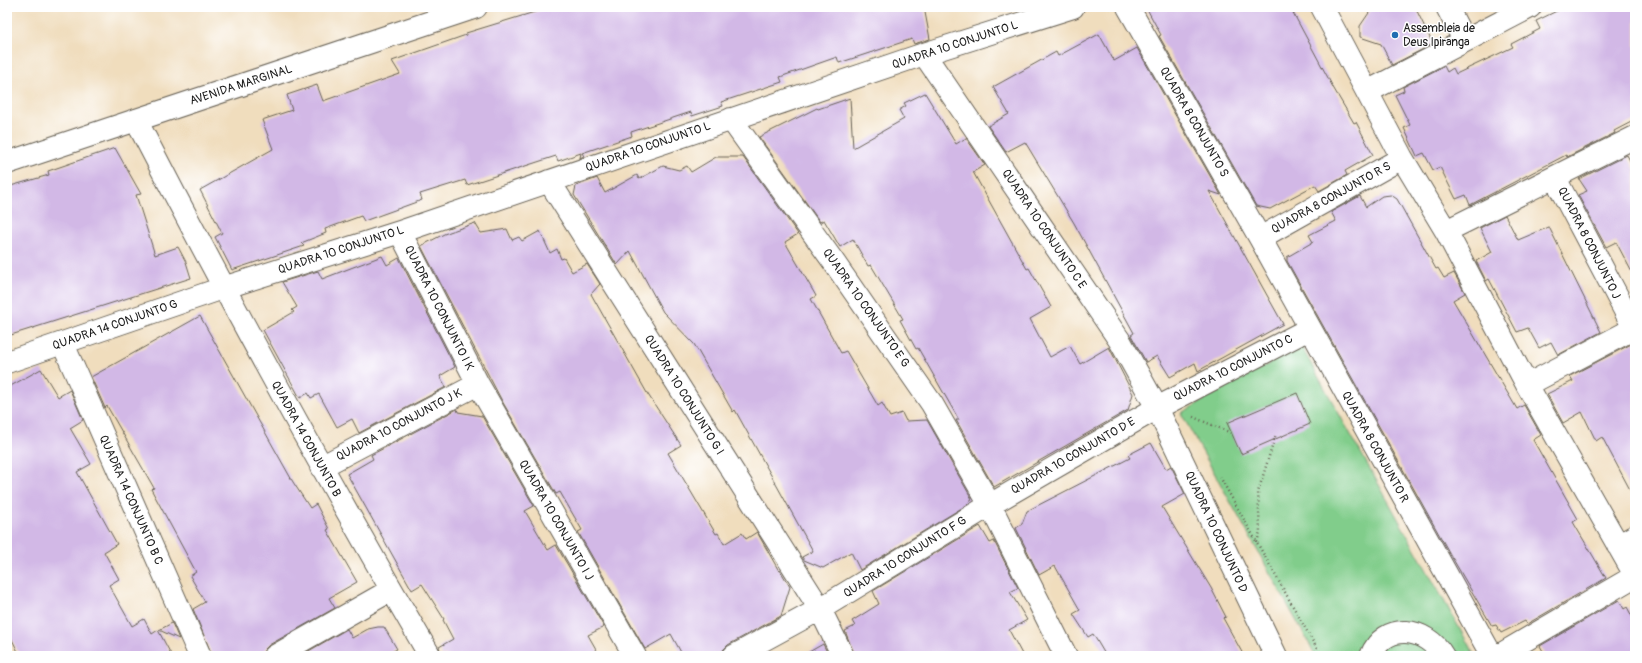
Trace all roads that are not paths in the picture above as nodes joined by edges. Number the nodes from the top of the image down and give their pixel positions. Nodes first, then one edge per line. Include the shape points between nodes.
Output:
1 (476, 7) edge
2 (1073, 7) edge
3 (1128, 7) edge
4 (1322, 7) edge
5 (1447, 7) edge
6 (1530, 7) edge
7 (1464, 40) junction
8 (924, 54) junction
9 (1367, 92) junction
10 (731, 119) junction
11 (136, 120) junction
12 (1635, 137) edge
13 (1402, 158) junction
14 (7, 163) edge
15 (1555, 178) junction
16 (549, 181) junction
17 (1446, 231) junction
18 (400, 232) junction
19 (1260, 238) junction
20 (223, 288) junction
21 (1634, 328) edge
22 (1309, 329) junction
23 (63, 344) junction
24 (7, 362) edge
25 (478, 384) junction
26 (1527, 385) junction
27 (1157, 408) junction
28 (321, 467) junction
29 (990, 505) junction
30 (1626, 541) edge
31 (1635, 575) edge
32 (391, 590) junction
33 (820, 609) junction
34 (200, 656) edge
35 (275, 656) edge
36 (430, 656) edge
37 (635, 656) edge
38 (734, 656) edge
39 (843, 656) edge
40 (1066, 656) edge
41 (1276, 656) edge
42 (1371, 656) edge
43 (1443, 656) edge
44 (1492, 656) edge
45 (1498, 656) edge

1 - 11 street, AVENIDA MARGINAL
2 - 8 street, QUADRA 10 CONJUNTO L
3 - 19 street, QUADRA 8 CONJUNTO S
4 - 9 street
5 - 7 street
6 - 7 street
7 - 9 street
8 - 10 street, QUADRA 10 CONJUNTO L
8 - 27 street, QUADRA 10 CONJUNTO C E via 1120,341
9 - 13 street
10 - 16 street, QUADRA 10 CONJUNTO L
10 - 29 street, QUADRA 10 CONJUNTO E G via 932,404
11 - 14 street, AVENIDA MARGINAL
11 - 20 street, QUADRA 14 CONJUNTO B
12 - 15 street
13 - 17 street
13 - 19 street, QUADRA 8 CONJUNTO R S
15 - 17 street
15 - 21 street, QUADRA 8 CONJUNTO J
16 - 18 street, QUADRA 10 CONJUNTO L
16 - 33 street, QUADRA 10 CONJUNTO G I
17 - 26 street
18 - 20 street, QUADRA 10 CONJUNTO L
18 - 25 street, QUADRA 10 CONJUNTO I K
19 - 22 street, QUADRA 8 CONJUNTO R
20 - 23 street, QUADRA 14 CONJUNTO G
20 - 28 street, QUADRA 14 CONJUNTO B
21 - 26 street
22 - 27 street, QUADRA 10 CONJUNTO C
22 - 44 street, QUADRA 8 CONJUNTO R
23 - 24 street, QUADRA 14 CONJUNTO G
23 - 34 street, QUADRA 14 CONJUNTO B C
25 - 28 street, QUADRA 10 CONJUNTO J K
25 - 37 street, QUADRA 10 CONJUNTO I J
26 - 30 street
27 - 29 street, QUADRA 10 CONJUNTO D E
27 - 41 street, QUADRA 10 CONJUNTO D
28 - 32 street, QUADRA 14 CONJUNTO B
29 - 33 street, QUADRA 10 CONJUNTO F G
29 - 40 street, QUADRA 10 CONJUNTO E G
30 - 31 street
31 - 45 street
32 - 35 street
32 - 36 street, QUADRA 14 CONJUNTO B
33 - 38 street, QUADRA 10 CONJUNTO F G
33 - 39 street, QUADRA 10 CONJUNTO G I
42 - 43 street via 1381,642 1392,635 1404,632 1416,633 1427,638 1438,646

